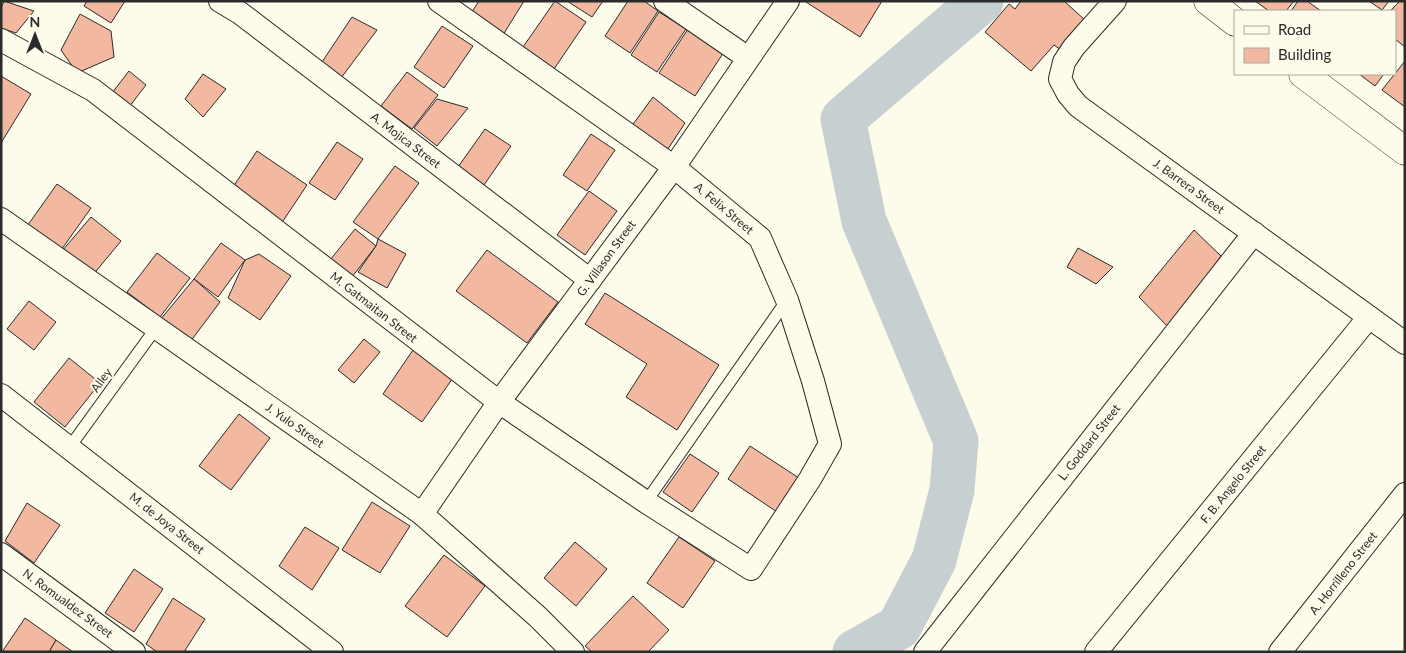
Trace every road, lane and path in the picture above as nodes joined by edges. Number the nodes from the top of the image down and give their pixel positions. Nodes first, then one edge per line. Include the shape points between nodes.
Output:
1 (220, 1) edge
2 (439, 1) edge
3 (664, 1) edge
4 (788, 1) edge
5 (1115, 1) edge
6 (1208, 1) edge
7 (1234, 21) edge
8 (1, 40) edge
9 (748, 58) junction
10 (1304, 75) edge
11 (1405, 151) edge
12 (674, 166) junction
13 (1, 219) edge
14 (1254, 233) junction
15 (590, 280) junction
16 (787, 300) junction
17 (1369, 317) junction
18 (156, 328) junction
19 (1405, 343) edge
20 (1, 395) edge
21 (499, 402) junction
22 (69, 448) junction
23 (1405, 494) edge
24 (646, 502) junction
25 (422, 514) junction
26 (1, 554) edge
27 (752, 569) joint
28 (134, 652) edge
29 (332, 652) edge
30 (573, 652) edge
31 (925, 652) edge
32 (1096, 652) edge
33 (1280, 652) edge

1 - 15 street, A. Mojica Street
2 - 12 street, A. Felix Street
3 - 9 street
4 - 9 street, G. Villason Street
5 - 14 street, J. Barrera Street via 1064,62 1060,79 1068,94 1078,106
6 - 7 street
8 - 21 street, M. Gatmaitan Street via 93,90
9 - 12 street, G. Villason Street
10 - 11 street
12 - 15 street, G. Villason Street
12 - 16 street, A. Felix Street via 760,238
13 - 18 street, J. Yulo Street
14 - 17 street, J. Barrera Street
14 - 31 street, L. Goddard Street
15 - 21 street, G. Villason Street
16 - 24 lane
16 - 27 street, A. Felix Street via 830,444
17 - 19 street, J. Barrera Street
17 - 32 street, F. B. Angelo Street
18 - 22 lane, Alley
18 - 25 street, J. Yulo Street
20 - 22 street, M. de Joya Street
21 - 24 street, M. Gatmaitan Street
21 - 25 street, G. Villason Street
22 - 29 street, M. de Joya Street
23 - 33 street, A. Horrilleno Street
24 - 27 street, M. Gatmaitan Street
25 - 30 street, J. Yulo Street
26 - 28 street, N. Romualdez Street

